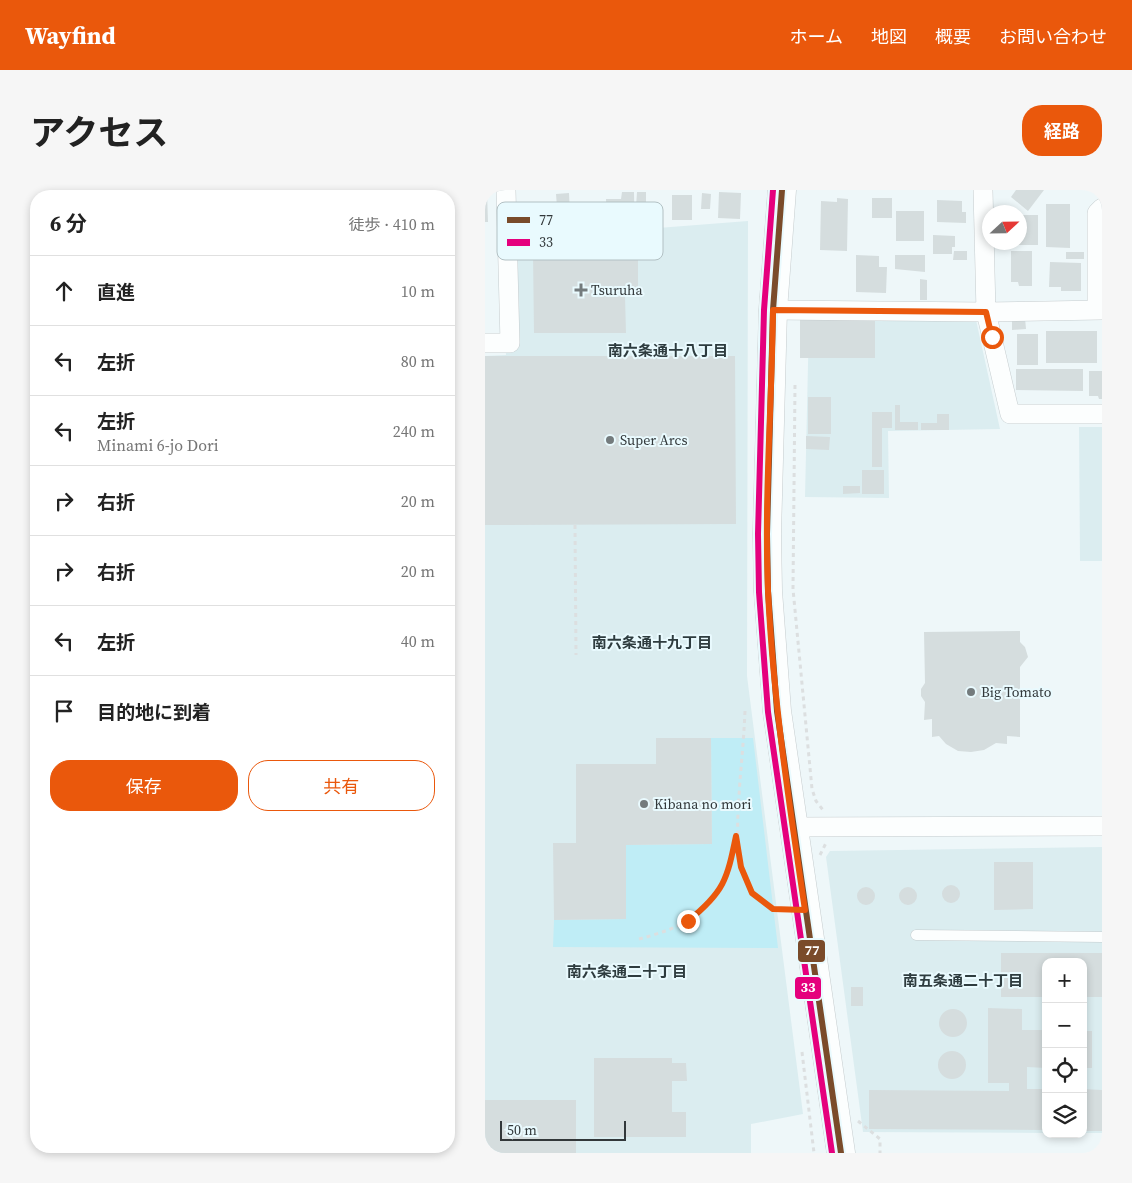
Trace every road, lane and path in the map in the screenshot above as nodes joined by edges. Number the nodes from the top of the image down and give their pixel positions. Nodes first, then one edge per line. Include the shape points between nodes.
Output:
1 (782, 190) edge
2 (983, 190) edge
3 (1102, 208) edge
4 (508, 260) edge
5 (773, 310) junction
6 (1099, 310) edge
7 (986, 312) junction
8 (485, 343) edge
9 (795, 380) dead end
10 (1102, 414) edge
11 (575, 525) dead end
12 (576, 655) dead end
13 (745, 711) dead end
14 (824, 810) dead end
15 (1102, 826) edge
16 (792, 827) junction
17 (736, 836) junction
18 (805, 910) junction
19 (915, 935) dead end
20 (1102, 937) edge
21 (639, 939) dead end
22 (841, 1153) edge

1 - 5 street
2 - 7 street
3 - 6 street via 1097,214
4 - 8 street via 510,343
5 - 7 street
5 - 16 street via 768,591 777,711
6 - 7 street
7 - 10 street via 1010,414
9 - 14 path via 793,588 812,789
11 - 12 path
13 - 17 path
15 - 16 street
16 - 18 street
17 - 18 path via 741,867 752,893 773,909
17 - 21 path via 729,872 721,889 705,906 688,921 667,932
18 - 22 street
19 - 20 lane

